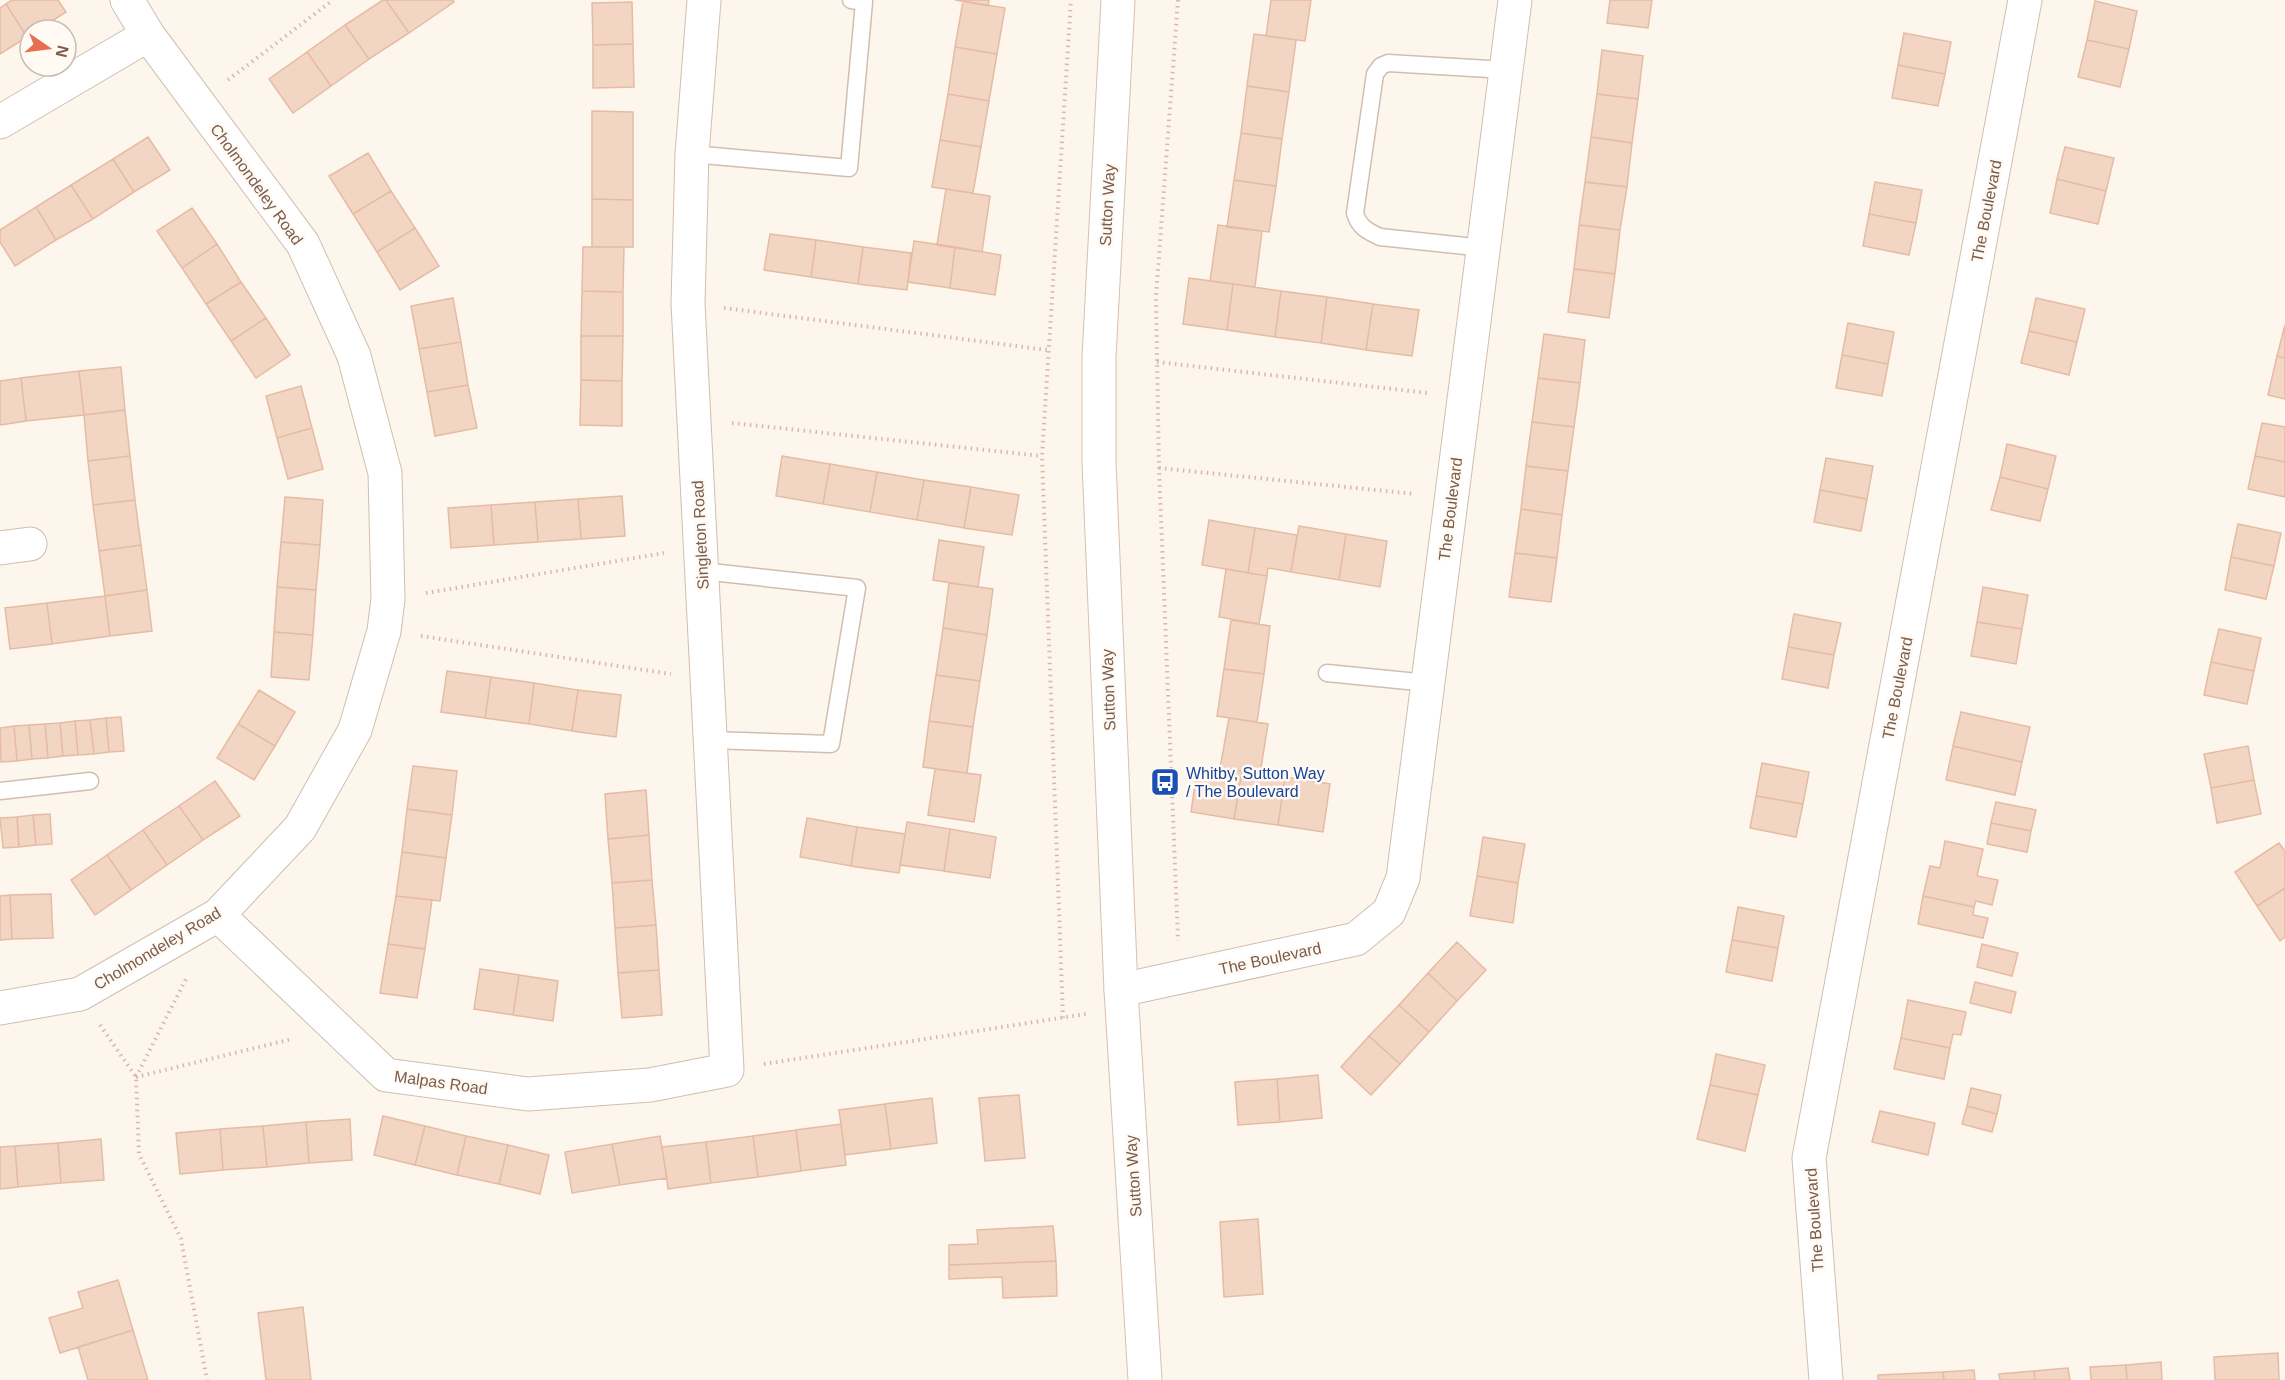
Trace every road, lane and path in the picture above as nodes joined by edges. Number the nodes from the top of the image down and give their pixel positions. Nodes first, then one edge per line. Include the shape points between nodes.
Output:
1 (127, 0) edge
2 (333, 0) edge
3 (704, 0) edge
4 (851, 0) edge
5 (1071, 0) edge
6 (1118, 0) edge
7 (1178, 0) edge
8 (1515, 0) edge
9 (2025, 0) edge
10 (148, 35) junction
11 (1506, 70) junction
12 (198, 103) junction
13 (0, 122) edge
14 (692, 154) junction
15 (1484, 248) junction
16 (688, 303) junction
17 (1047, 350) junction
18 (1157, 362) junction
19 (1464, 397) junction
20 (694, 419) junction
21 (1042, 456) junction
22 (1159, 468) junction
23 (1452, 498) junction
24 (701, 559) junction
25 (388, 599) junction
26 (384, 631) junction
27 (1328, 673) dead end
28 (707, 680) junction
29 (1428, 683) junction
30 (710, 740) junction
31 (90, 781) dead end
32 (0, 791) edge
33 (218, 915) junction
34 (187, 976) dead end
35 (1180, 977) junction
36 (80, 994) junction
37 (1122, 999) junction
38 (0, 1008) edge
39 (1063, 1018) junction
40 (337, 1028) junction
41 (727, 1070) junction
42 (136, 1077) junction
43 (207, 1380) edge
44 (1145, 1380) edge
45 (1826, 1380) edge

1 - 10 street, Cholmondeley Road
2 - 12 path
3 - 14 street, Singleton Road
4 - 14 lane via 864,2 849,168
5 - 17 path
6 - 37 street, Sutton Way via 1099,357 1099,462
7 - 18 path via 1156,296
8 - 11 street, The Boulevard
9 - 45 street, The Boulevard via 1809,1158
10 - 12 street, Cholmondeley Road
10 - 13 street
11 - 15 street, The Boulevard
11 - 15 lane via 1389,63 1381,66 1375,74 1355,213 1365,230 1380,237
12 - 25 street, Cholmondeley Road via 303,244 354,356 385,472
14 - 16 street, Singleton Road
15 - 19 street, The Boulevard
16 - 17 path
16 - 20 street, Singleton Road
17 - 21 path
18 - 19 path
18 - 22 path
19 - 23 street, The Boulevard
20 - 21 path
20 - 24 street, Singleton Road
21 - 39 path
22 - 23 path
22 - 35 path
23 - 29 street, The Boulevard
24 - 25 path
24 - 28 street, Singleton Road
24 - 30 lane via 857,588 831,744
25 - 26 street, Cholmondeley Road
26 - 28 path
26 - 33 street, Cholmondeley Road via 355,730 300,828
27 - 29 lane
28 - 30 street, Singleton Road
29 - 35 street, The Boulevard via 1403,878 1389,912 1356,939
30 - 41 street, Singleton Road
31 - 32 lane
33 - 36 street, Cholmondeley Road
33 - 40 street, Malpas Road
34 - 42 path
35 - 37 street, The Boulevard
36 - 38 street, Cholmondeley Road
36 - 42 path
37 - 39 path
37 - 44 street, Sutton Way
39 - 41 path
40 - 41 street, Malpas Road via 386,1075 528,1094 650,1085
40 - 42 path
42 - 43 path via 139,1154 181,1239

